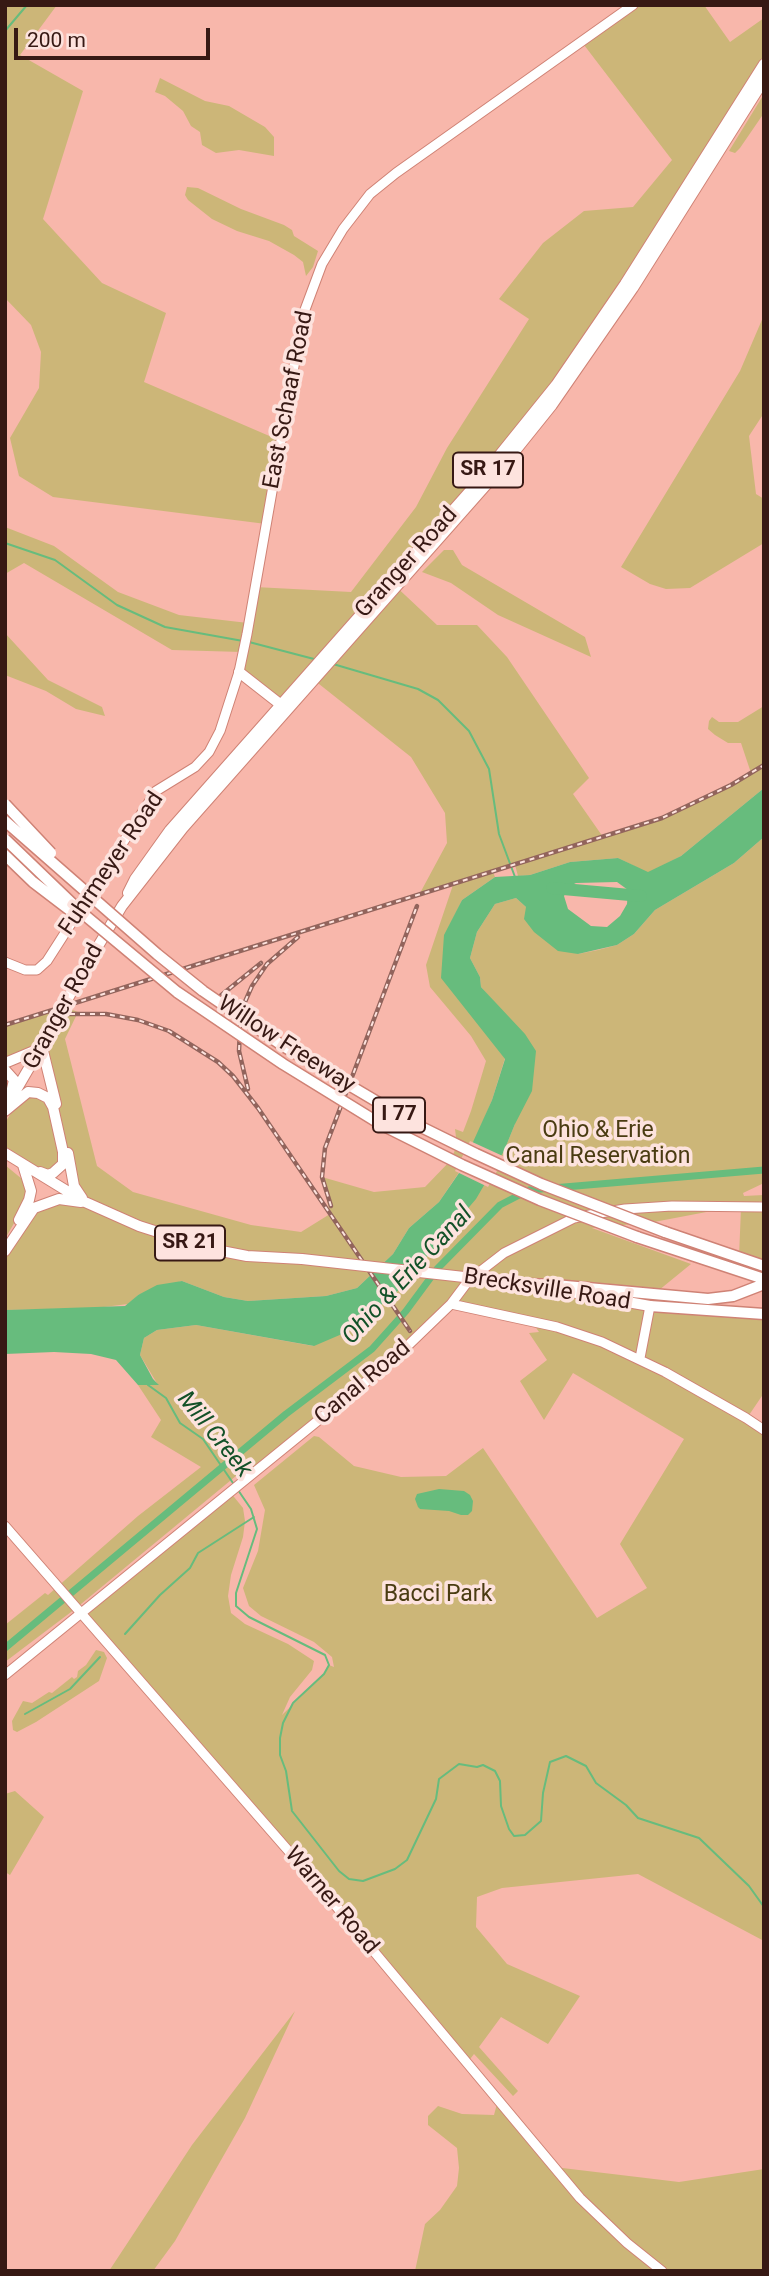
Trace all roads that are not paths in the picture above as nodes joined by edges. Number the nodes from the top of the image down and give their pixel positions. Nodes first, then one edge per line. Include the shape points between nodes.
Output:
1 (633, 5) edge
2 (762, 70) edge
3 (243, 652) joint
4 (239, 672) junction
5 (284, 707) junction
6 (5, 804) edge
7 (5, 821) edge
8 (5, 839) edge
9 (5, 855) edge
10 (157, 954) junction
11 (5, 962) edge
12 (177, 992) junction
13 (44, 1042) junction
14 (5, 1063) edge
15 (5, 1070) edge
16 (5, 1108) edge
17 (5, 1153) edge
18 (23, 1165) junction
19 (85, 1202) junction
20 (764, 1207) edge
21 (5, 1244) edge
22 (5, 1251) edge
23 (764, 1266) edge
24 (764, 1282) edge
25 (526, 1284) junction
26 (451, 1304) junction
27 (650, 1306) junction
28 (764, 1314) edge
29 (640, 1358) junction
30 (764, 1430) edge
31 (5, 1526) edge
32 (79, 1609) junction
33 (5, 1675) edge
34 (662, 2271) edge

1 - 3 street, East Schaaf Road via 396,173 370,194 343,229 322,264 303,315
2 - 5 main road, Granger Road / SR 17 via 572,364 477,483
3 - 4 street, Fuhrmeyer Road
4 - 5 main road
4 - 11 street, Fuhrmeyer Road via 208,752 195,767 156,791 47,961 37,970
5 - 13 main road, Granger Road / SR 17, bridge via 174,833 122,906
6 - 10 highway, bridge
7 - 10 highway, Willow Freeway / I 77, bridge
8 - 12 highway, Willow Freeway / I 77, bridge via 81,912
9 - 12 highway, bridge via 33,882
10 - 23 highway, Willow Freeway / I 77, bridge via 241,1018 413,1123 541,1184
12 - 24 highway, Willow Freeway / I 77, bridge via 382,1125 462,1166 637,1237
13 - 14 main road
13 - 16 main road, Granger Road / SR 17
13 - 19 main road via 74,1186
15 - 16 main road via 14,1080
16 - 18 main road via 28,1092 48,1098 54,1107 63,1164 48,1175
17 - 18 main road, Brecksville Road / SR 21
18 - 19 main road, Brecksville Road / SR 21
18 - 21 main road via 29,1200
19 - 22 main road via 59,1199 34,1208
19 - 25 main road, Brecksville Road / SR 21, bridge via 139,1226 211,1249
20 - 26 street, Canal Road via 625,1209 574,1218 504,1253 469,1280
24 - 25 highway via 724,1298 708,1299
25 - 27 main road, Brecksville Road / SR 21
26 - 29 street via 556,1327
26 - 32 street, Canal Road via 395,1357 254,1474
27 - 28 highway
27 - 29 street
29 - 30 street
31 - 32 street, Warner Road
32 - 33 street, Canal Road
32 - 34 street, Warner Road via 580,2198

